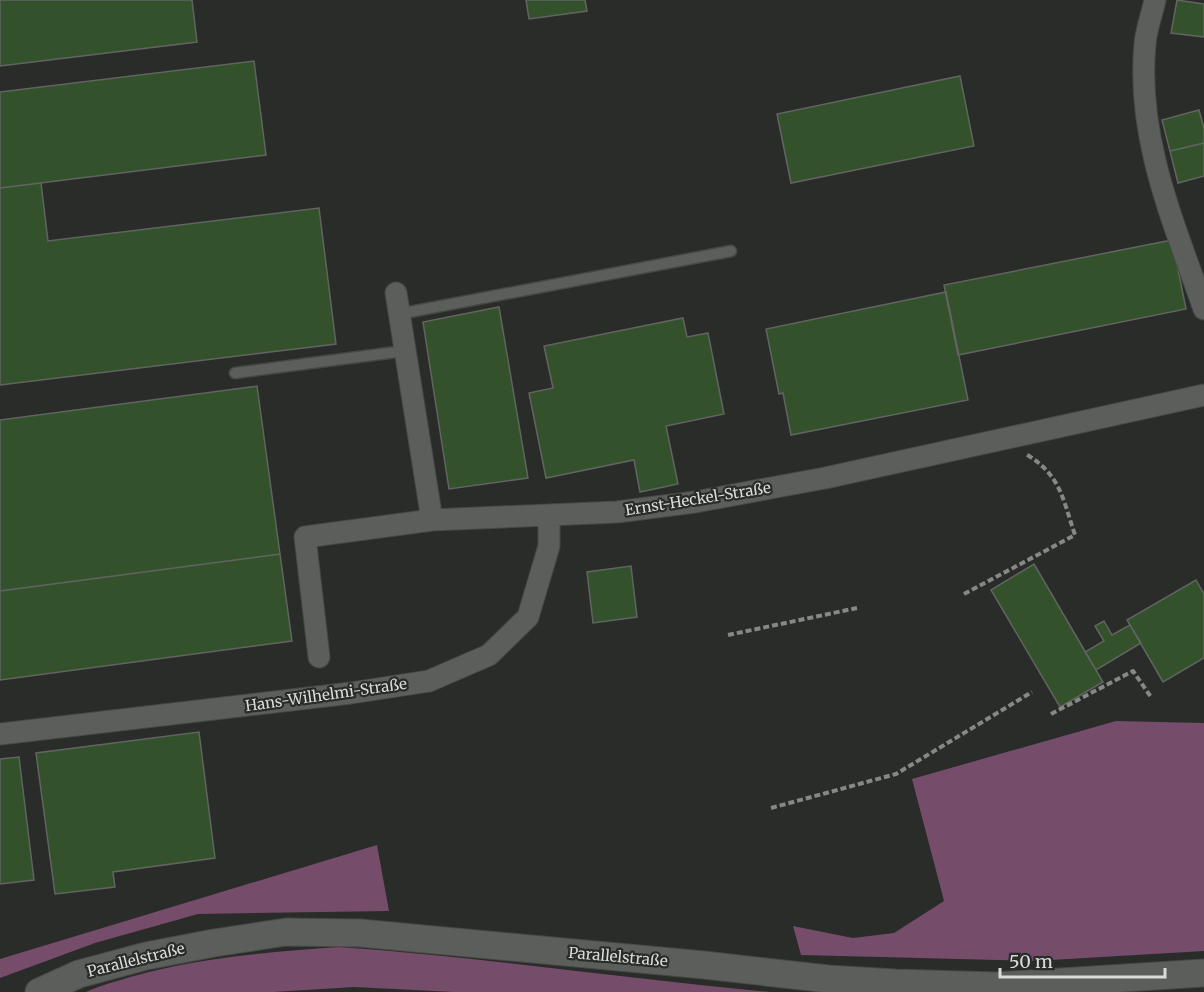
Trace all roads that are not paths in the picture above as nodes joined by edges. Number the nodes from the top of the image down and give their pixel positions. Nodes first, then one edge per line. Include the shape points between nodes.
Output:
1 (1154, 0) edge
2 (731, 251) dead end
3 (397, 304) joint
4 (1204, 309) edge
5 (404, 351) junction
6 (235, 373) dead end
7 (1204, 395) edge
8 (549, 515) junction
9 (432, 520) junction
10 (320, 657) dead end
11 (0, 734) edge
12 (1204, 973) edge
13 (39, 992) edge

1 - 4 street via 1145,43 1143,90 1147,128 1154,162
2 - 3 lane
3 - 5 street
5 - 6 lane
5 - 9 street
7 - 8 street, Ernst-Heckel-Straße via 825,478 695,502 617,512
8 - 9 street, Ernst-Heckel-Straße
8 - 11 street, Hans-Wilhelmi-Straße via 549,546 528,617 489,655 429,681
9 - 10 street, Ernst-Heckel-Straße via 305,537
12 - 13 street, Parallelstraße via 996,986 895,983 828,980 360,933 286,933 146,956 79,974

